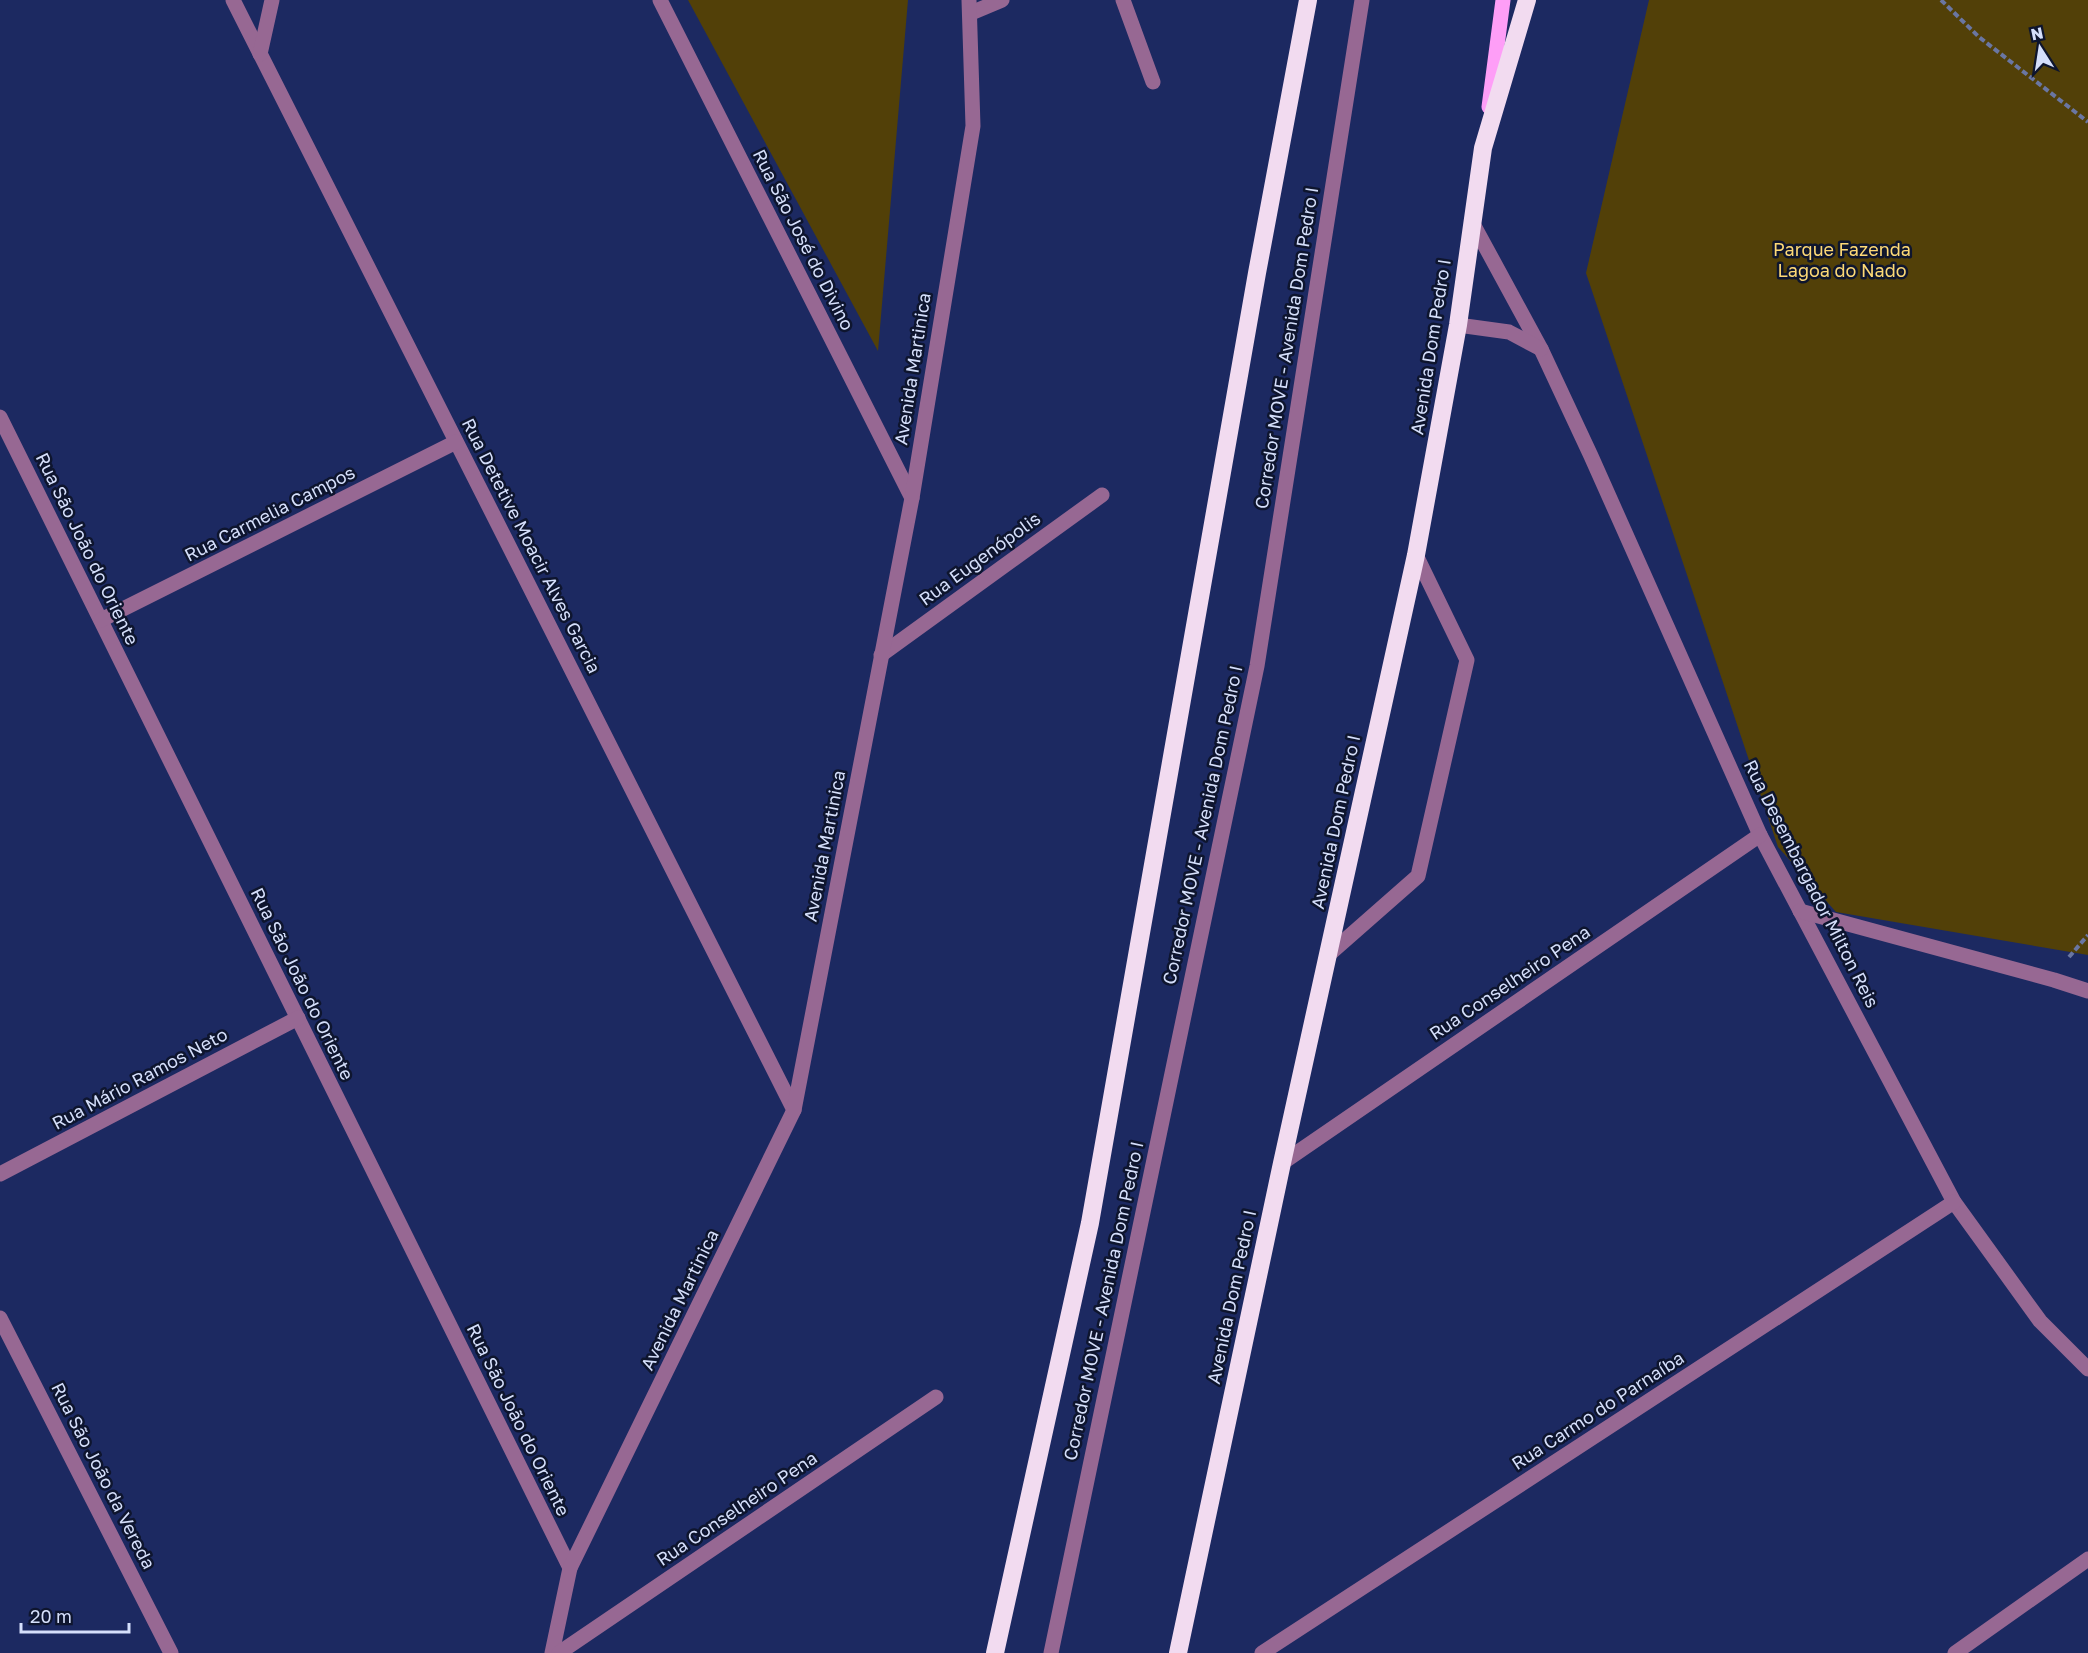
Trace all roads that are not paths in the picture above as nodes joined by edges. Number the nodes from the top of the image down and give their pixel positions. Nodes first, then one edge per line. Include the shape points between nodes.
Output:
1 (233, 0) edge
2 (272, 0) edge
3 (660, 0) edge
4 (1002, 0) edge
5 (1123, 0) edge
6 (1308, 0) edge
7 (1362, 0) edge
8 (1503, 0) edge
9 (1527, 0) edge
10 (970, 7) edge
11 (260, 54) junction
12 (1153, 82) dead end
13 (1483, 148) junction
14 (1472, 222) junction
15 (1458, 325) junction
16 (1541, 349) junction
17 (0, 417) edge
18 (456, 442) junction
19 (1102, 495) dead end
20 (912, 498) junction
21 (1416, 555) junction
22 (101, 620) junction
23 (881, 654) junction
24 (1760, 835) junction
25 (1800, 911) junction
26 (1328, 956) junction
27 (2088, 991) edge
28 (298, 1018) junction
29 (794, 1110) junction
30 (1282, 1163) junction
31 (0, 1174) edge
32 (1954, 1202) junction
33 (0, 1318) edge
34 (2088, 1369) edge
35 (936, 1397) dead end
36 (2088, 1559) edge
37 (570, 1568) junction
38 (171, 1653) edge
39 (552, 1653) edge
40 (559, 1653) edge
41 (995, 1653) edge
42 (1051, 1653) edge
43 (1178, 1653) edge
44 (1262, 1653) edge
45 (1955, 1653) edge

1 - 11 street, Rua Detetive Moacir Alves Garcia
2 - 11 street
3 - 20 street, Rua São José do Divino
4 - 10 street
5 - 12 street
6 - 41 highway via 1252,296 1090,1223
7 - 42 street, Corredor MOVE - Avenida Dom Pedro I via 1257,666
8 - 13 main road
9 - 13 highway, Avenida Dom Pedro I
10 - 20 street, Avenida Martinica via 973,126
11 - 18 street, Rua Detetive Moacir Alves Garcia
13 - 14 highway, Avenida Dom Pedro I
14 - 15 highway, Avenida Dom Pedro I
14 - 16 street, Rua Desembargador Milton Reis
15 - 16 street via 1509,332
15 - 21 highway, Avenida Dom Pedro I
16 - 24 street, Rua Desembargador Milton Reis
17 - 22 street, Rua São João do Oriente
18 - 22 street, Rua Carmelia Campos
18 - 29 street, Rua Detetive Moacir Alves Garcia
19 - 23 street, Rua Eugenópolis
20 - 23 street, Avenida Martinica
21 - 26 highway, Avenida Dom Pedro I
21 - 26 street via 1467,660 1418,876
22 - 28 street, Rua São João do Oriente
23 - 29 street, Avenida Martinica
24 - 25 street, Rua Desembargador Milton Reis
24 - 30 street, Rua Conselheiro Pena
25 - 27 street
25 - 32 street, Rua Desembargador Milton Reis
26 - 30 highway, Avenida Dom Pedro I
28 - 31 street, Rua Mário Ramos Neto
28 - 37 street, Rua São João do Oriente
29 - 37 street, Avenida Martinica
30 - 43 highway, Avenida Dom Pedro I
32 - 34 street, Rua Desembargador Milton Reis via 2040,1321
32 - 44 street, Rua Carmo do Parnaíba
33 - 38 street, Rua São João da Vereda
35 - 40 street, Rua Conselheiro Pena
36 - 45 street
37 - 39 street, Avenida Martinica

